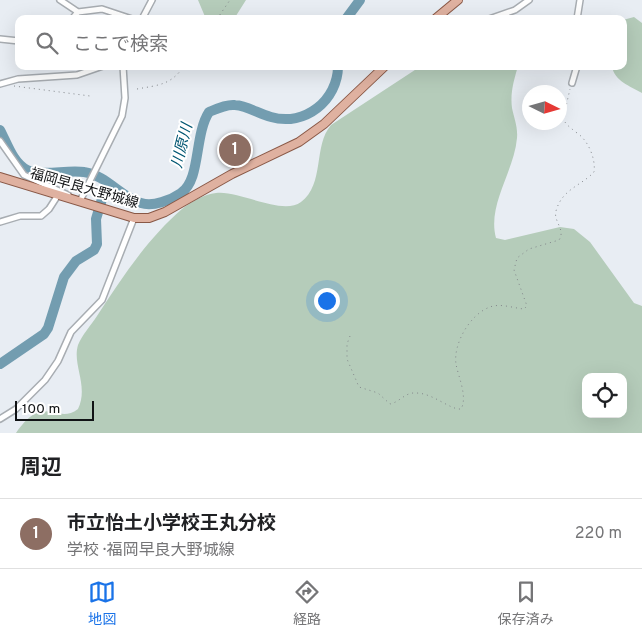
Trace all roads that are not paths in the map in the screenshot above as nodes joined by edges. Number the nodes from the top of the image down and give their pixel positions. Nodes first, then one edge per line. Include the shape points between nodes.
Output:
1 (60, 0) edge
2 (152, 0) edge
3 (458, 0) edge
4 (529, 0) edge
5 (580, 0) edge
6 (78, 12) junction
7 (75, 15) edge
8 (120, 15) edge
9 (144, 15) edge
10 (440, 15) edge
11 (501, 15) edge
12 (578, 15) edge
13 (0, 39) edge
14 (15, 41) edge
15 (91, 70) edge
16 (123, 70) edge
17 (381, 70) edge
18 (577, 70) edge
19 (2, 83) edge
20 (572, 83) road end
21 (0, 142) edge
22 (0, 177) edge
23 (58, 194) junction
24 (70, 198) junction
25 (80, 201) junction
26 (134, 218) junction
27 (0, 222) edge
28 (0, 419) edge

1 - 6 street
2 - 9 street
3 - 10 main road
4 - 11 street
5 - 12 street
6 - 7 street
6 - 8 street via 102,9
13 - 14 street
15 - 19 street via 77,75
16 - 25 street via 125,98 122,116
17 - 26 main road, 福岡早良大野城線 via 324,124 299,142 232,174 165,212 149,218
18 - 20 street
21 - 24 street via 24,175
22 - 23 main road, 福岡早良大野城線
23 - 24 main road, 福岡早良大野城線
23 - 27 street via 41,216 20,216
24 - 25 main road, 福岡早良大野城線
25 - 26 main road, 福岡早良大野城線
26 - 28 street via 102,300 71,332 45,380 16,409

